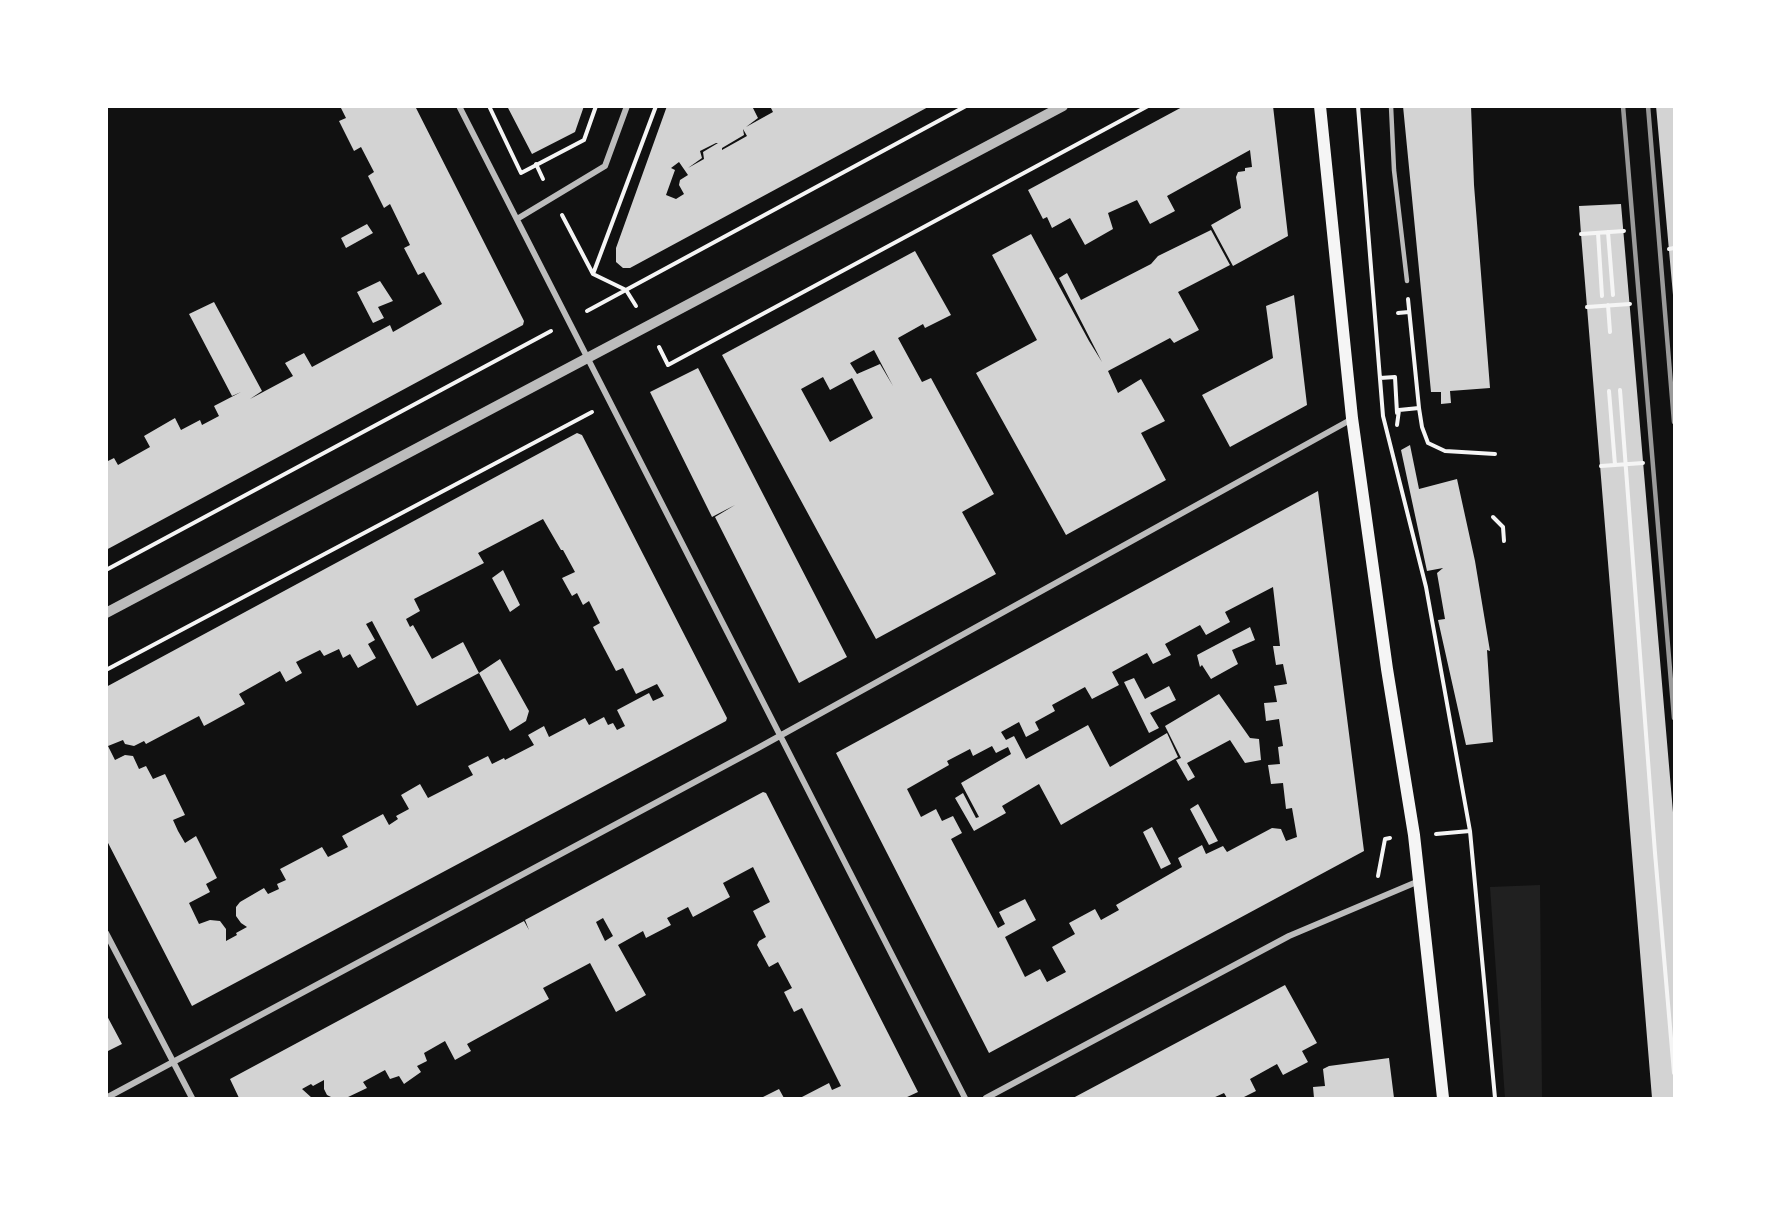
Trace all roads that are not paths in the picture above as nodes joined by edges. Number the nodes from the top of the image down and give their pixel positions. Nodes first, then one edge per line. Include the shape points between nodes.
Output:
1 (459, 106) edge
2 (627, 106) edge
3 (1063, 106) edge
4 (1320, 106) edge
5 (1391, 106) edge
6 (517, 219) junction
7 (1407, 281) road end
8 (588, 358) junction
9 (1352, 418) junction
10 (106, 613) edge
11 (780, 735) junction
12 (1419, 881) junction
13 (106, 933) edge
14 (173, 1061) junction
15 (106, 1098) edge
16 (192, 1098) edge
17 (965, 1098) edge
18 (986, 1098) edge
19 (1443, 1098) edge

1 - 6 street
2 - 6 street via 605,166
3 - 8 street
4 - 9 main road
5 - 7 lane
6 - 8 street
8 - 10 street
8 - 11 street
9 - 11 street
9 - 12 main road
11 - 14 street
11 - 17 street
12 - 18 street via 1289,936
12 - 19 main road
13 - 14 street
14 - 15 street
14 - 16 street

